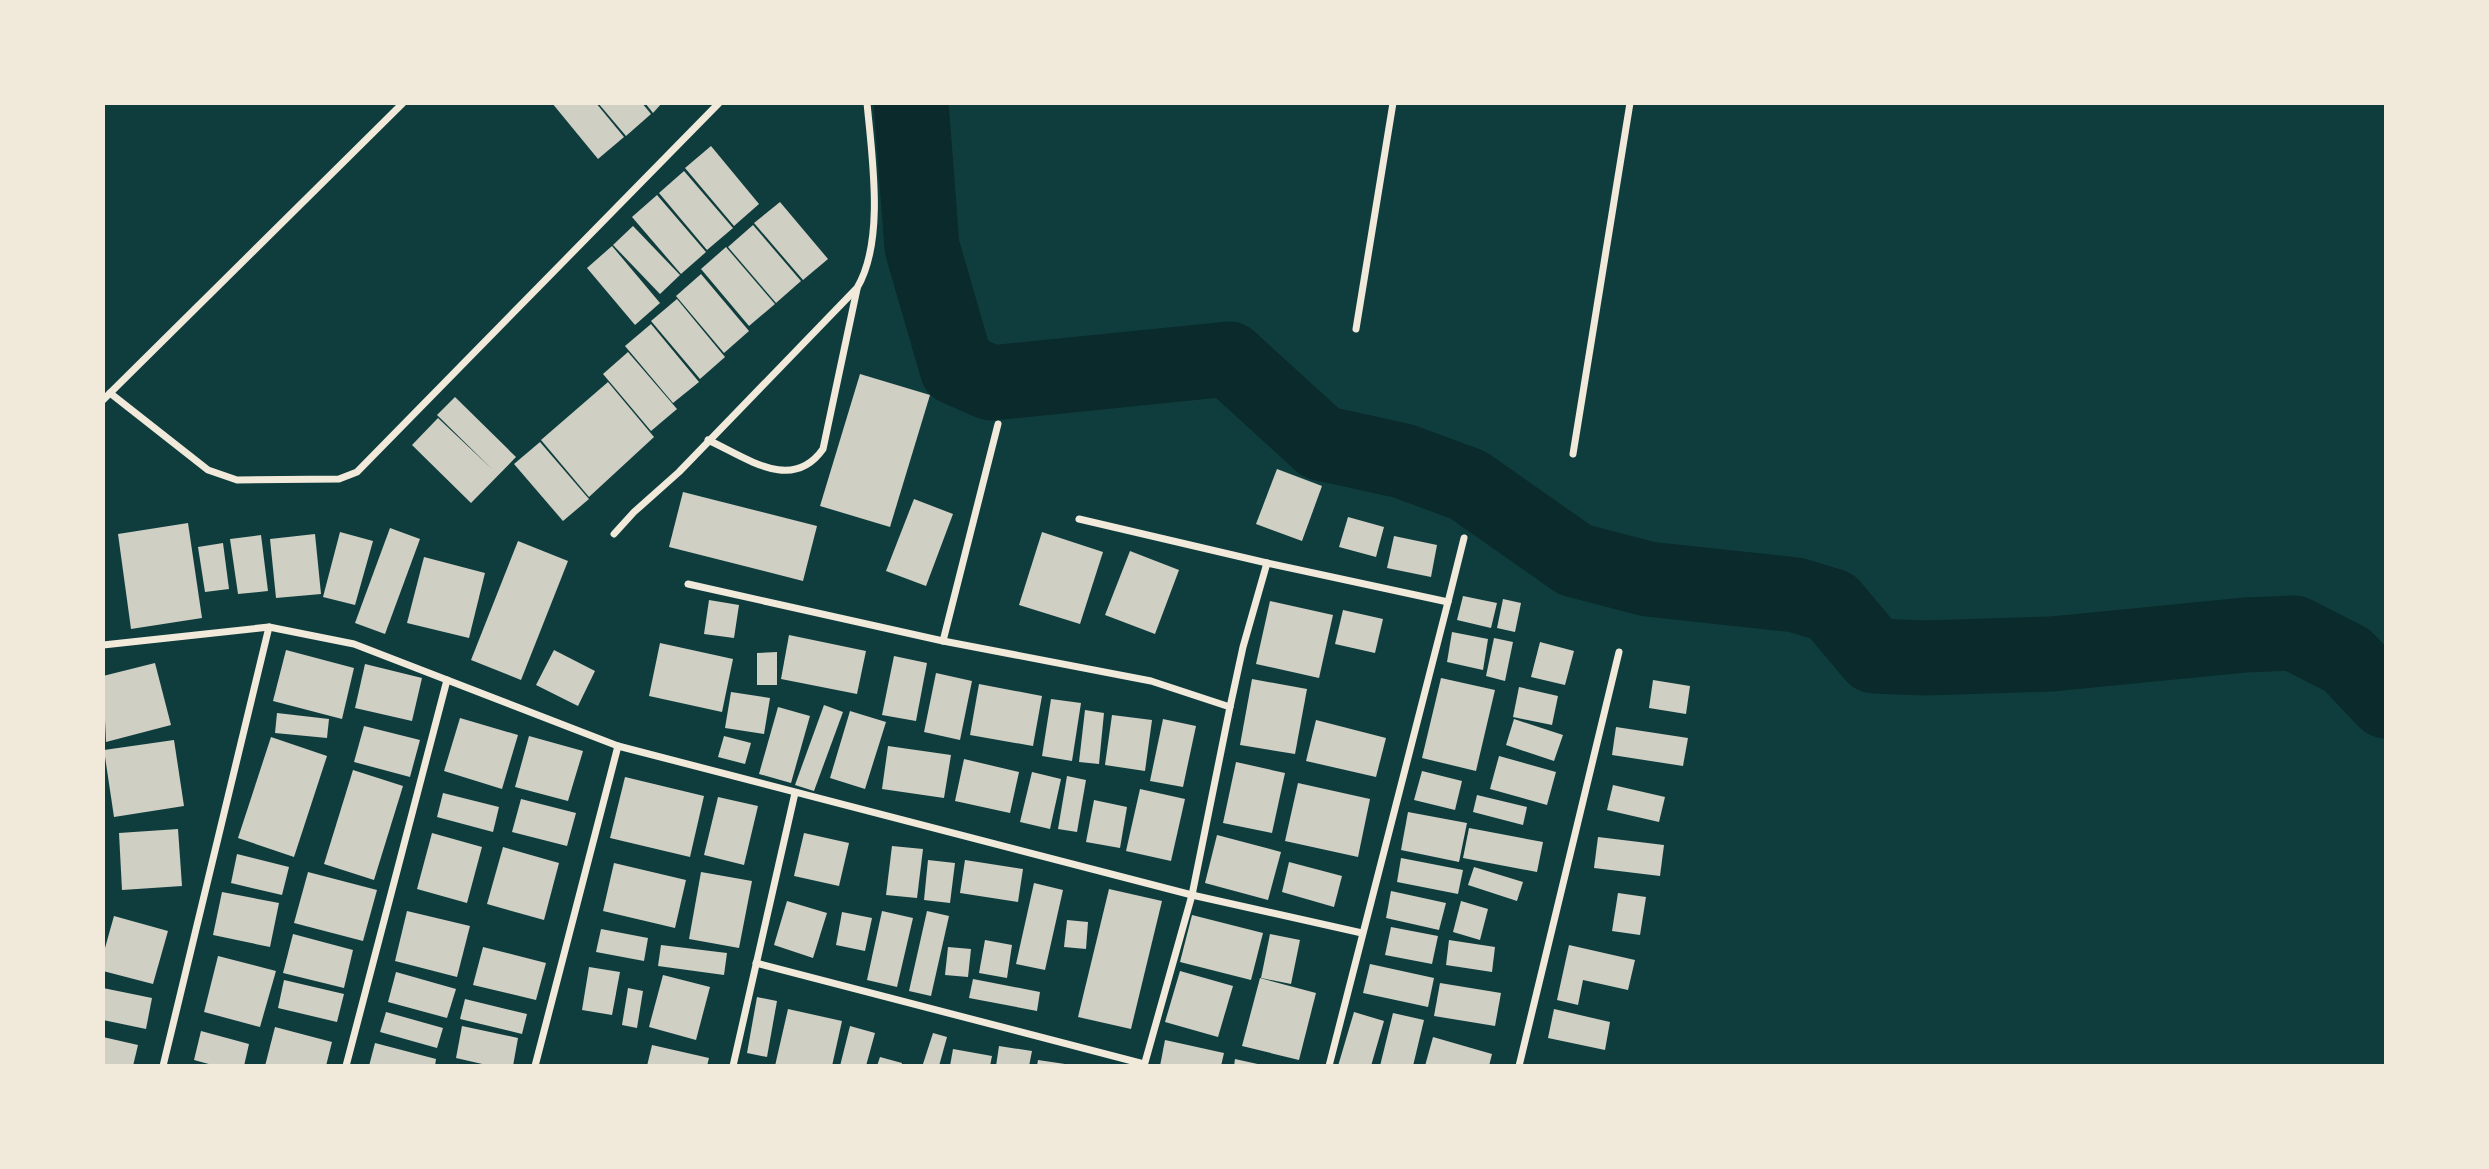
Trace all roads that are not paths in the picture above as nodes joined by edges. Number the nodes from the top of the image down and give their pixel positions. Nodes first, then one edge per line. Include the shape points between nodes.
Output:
1 (403, 103) edge
2 (719, 103) edge
3 (867, 103) edge
4 (1393, 103) edge
5 (1630, 103) edge
6 (857, 288) junction
7 (1356, 328) dead end
8 (110, 393) junction
9 (103, 400) edge
10 (998, 424) dead end
11 (708, 440) junction
12 (1573, 454) dead end
13 (1079, 519) dead end
14 (614, 534) dead end
15 (1464, 538) dead end
16 (1267, 563) junction
17 (688, 584) dead end
18 (1448, 602) junction
19 (269, 626) junction
20 (943, 641) junction
21 (103, 645) edge
22 (1619, 652) dead end
23 (447, 680) junction
24 (1230, 707) junction
25 (618, 746) junction
26 (795, 793) junction
27 (1192, 895) junction
28 (1362, 933) junction
29 (756, 963) junction
30 (1144, 1065) edge
31 (163, 1066) edge
32 (346, 1066) edge
33 (535, 1066) edge
34 (733, 1066) edge
35 (1329, 1066) edge
36 (1520, 1066) edge

1 - 8 street
2 - 8 street via 357,472 339,479 223,477
3 - 6 street via 873,248
4 - 7 street
5 - 12 street
6 - 11 street
6 - 11 street via 823,449 812,465 778,472
8 - 9 street
10 - 20 street
11 - 14 street
13 - 16 street
15 - 18 street
16 - 18 street
16 - 24 street
17 - 20 street
18 - 28 street
19 - 21 street
19 - 23 street via 354,643
19 - 31 street
20 - 24 street via 1151,681
22 - 36 street
23 - 25 street
23 - 32 street
24 - 27 street
25 - 26 street
25 - 33 street
26 - 27 street
26 - 29 street
27 - 28 street
27 - 30 street
28 - 35 street
29 - 30 street
29 - 34 street

